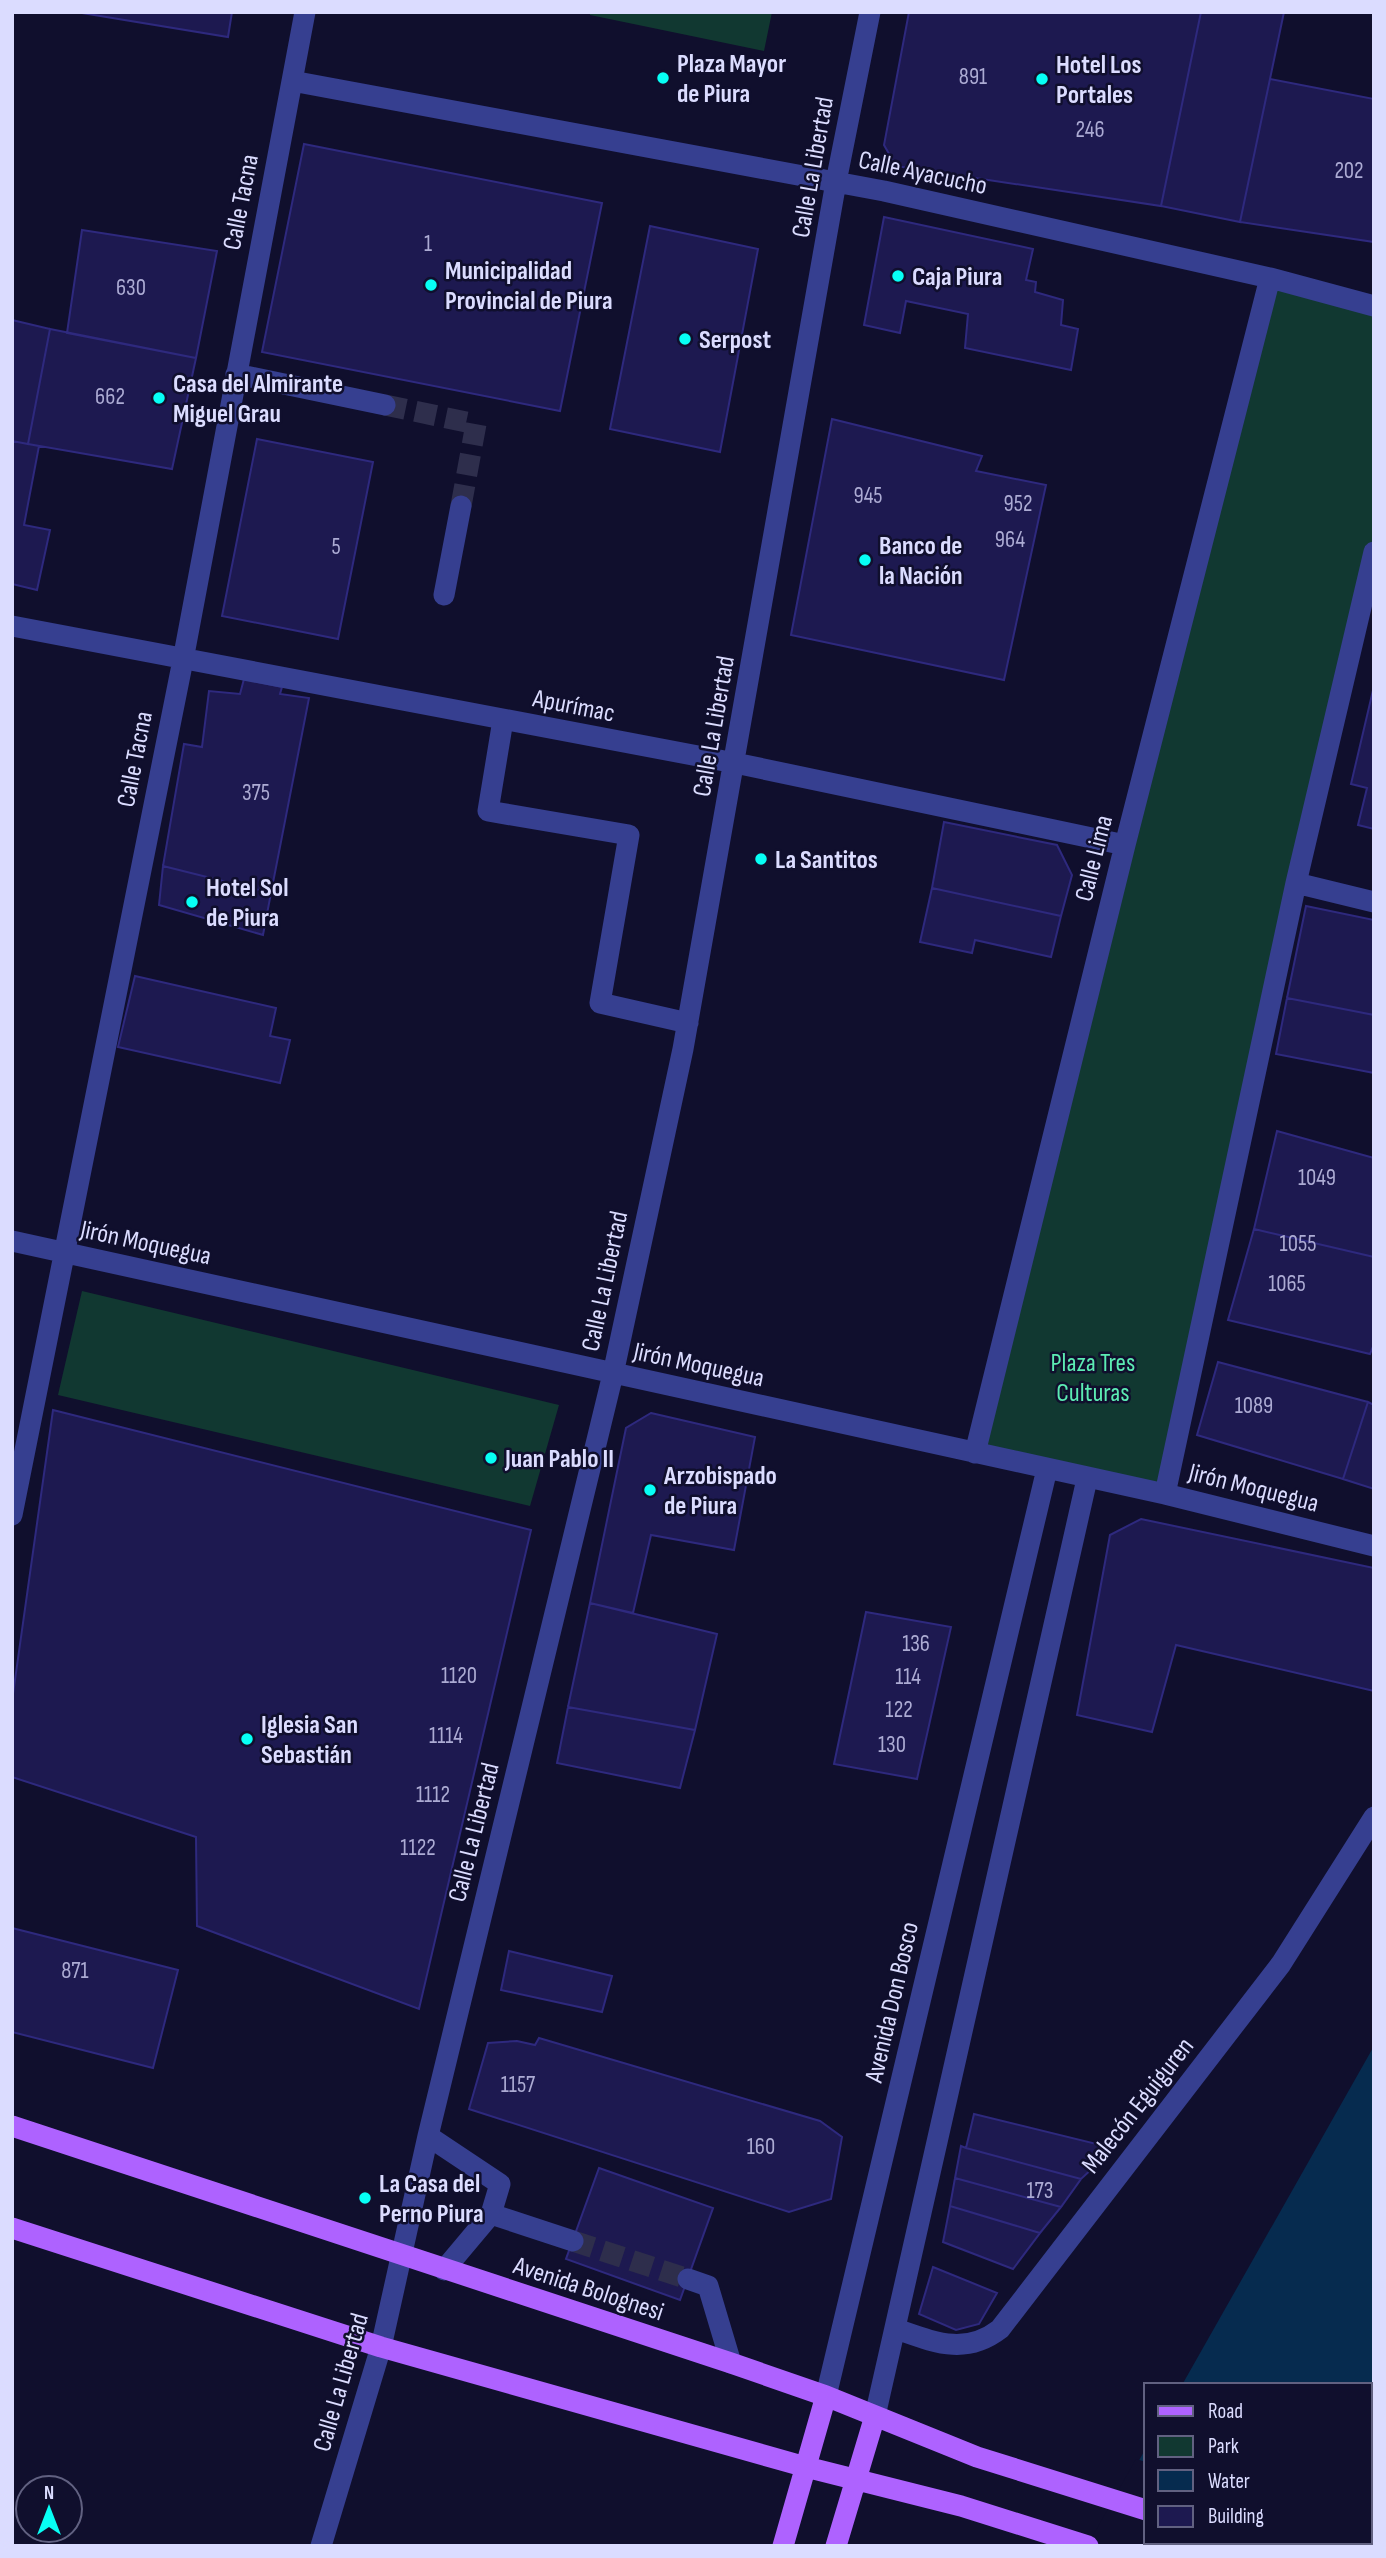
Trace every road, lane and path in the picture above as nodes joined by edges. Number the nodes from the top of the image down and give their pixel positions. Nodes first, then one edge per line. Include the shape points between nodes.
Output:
1 (305, 12) edge
2 (870, 12) edge
3 (292, 81) junction
4 (836, 183) junction
5 (1270, 278) junction
6 (1374, 306) edge
7 (236, 374) junction
8 (386, 405) tunnel mouth
9 (461, 506) tunnel mouth
10 (1374, 552) edge
11 (444, 595) dead end
12 (12, 626) edge
13 (183, 660) junction
14 (503, 720) junction
15 (735, 763) junction
16 (1125, 845) junction
17 (1296, 883) junction
18 (1374, 902) edge
19 (688, 1023) junction
20 (12, 1241) edge
21 (63, 1253) junction
22 (613, 1374) junction
23 (975, 1453) junction
24 (1047, 1469) junction
25 (1087, 1479) junction
26 (1165, 1494) junction
27 (12, 1515) edge
28 (1374, 1546) edge
29 (1374, 1818) edge
30 (12, 2126) edge
31 (428, 2136) junction
32 (491, 2214) junction
33 (12, 2228) edge
34 (573, 2241) tunnel mouth
35 (401, 2256) junction
36 (444, 2270) junction
37 (688, 2279) tunnel mouth
38 (896, 2329) junction
39 (381, 2347) junction
40 (731, 2363) junction
41 (826, 2396) junction
42 (875, 2416) junction
43 (806, 2467) junction
44 (854, 2478) junction
45 (1144, 2509) edge
46 (321, 2546) edge
47 (783, 2546) edge
48 (836, 2546) edge
49 (1088, 2546) edge

1 - 3 street, Calle Tacna
2 - 4 street, Calle La Libertad
3 - 4 street, Calle Ayacucho
3 - 7 street, Calle Tacna
4 - 5 street, Calle Ayacucho
4 - 15 street, Calle La Libertad
5 - 6 street, Calle Ayacucho
5 - 16 street, Calle Lima
7 - 8 street
7 - 13 street, Calle Tacna
9 - 11 street
10 - 17 street
12 - 13 street, Apurímac
13 - 14 street, Apurímac
13 - 21 street, Calle Tacna
14 - 15 street, Apurímac
14 - 19 street via 488,811 629,835 600,1003
15 - 16 street, Apurímac
15 - 19 street, Calle La Libertad
16 - 23 street, Calle Lima
17 - 18 street
17 - 26 street
19 - 22 street, Calle La Libertad
20 - 21 street, Jirón Moquegua
21 - 22 street, Jirón Moquegua
21 - 27 street, Calle Tacna
22 - 23 street, Jirón Moquegua
22 - 31 street, Calle La Libertad
23 - 24 street, Jirón Moquegua
24 - 25 street, Jirón Moquegua
24 - 41 street, Avenida Don Bosco
25 - 26 street, Jirón Moquegua
25 - 38 street
26 - 28 street, Jirón Moquegua
29 - 38 street, Malecón Eguiguren via 1281,1964 1000,2329 986,2339 951,2346
30 - 35 main road, Avenida Bolognesi
31 - 32 street via 500,2184
31 - 35 street, Calle La Libertad
32 - 34 street
32 - 36 street
33 - 39 main road
35 - 36 main road, Avenida Bolognesi
35 - 39 street, Calle La Libertad
36 - 40 main road, Avenida Bolognesi
37 - 40 street via 708,2286
38 - 42 street
39 - 43 main road
39 - 46 street, Calle La Libertad
40 - 41 main road, Avenida Bolognesi
41 - 42 main road, Avenida Bolognesi
41 - 43 main road, Avenida Don Bosco
42 - 44 main road
42 - 45 main road, Avenida Bolognesi via 977,2457
43 - 44 main road
43 - 47 main road, Avenida Don Bosco
44 - 48 main road
44 - 49 main road

